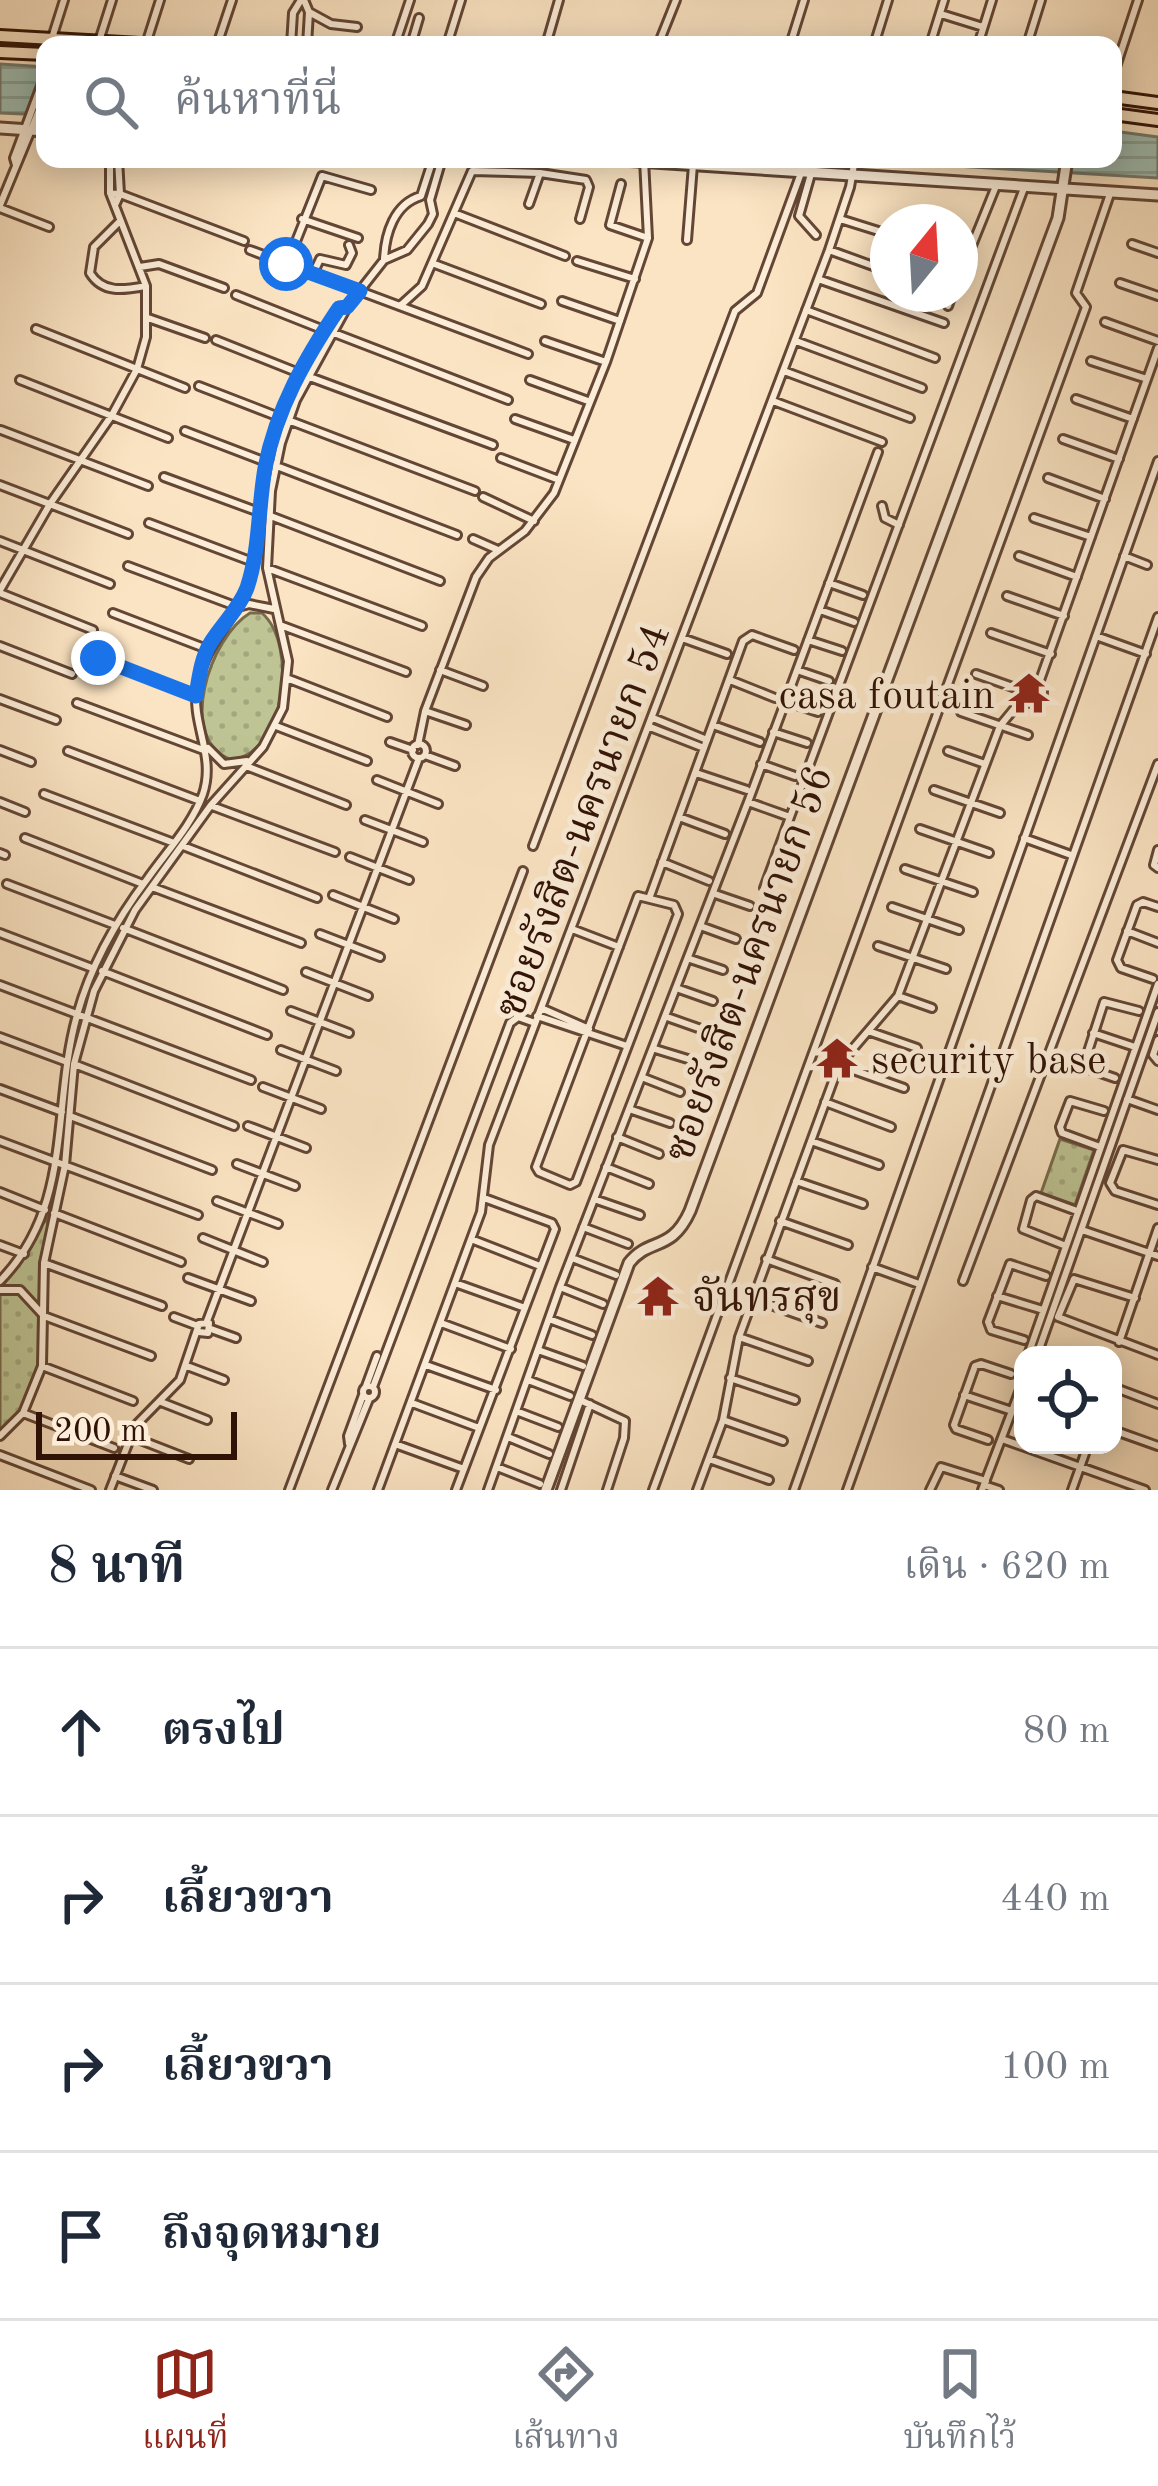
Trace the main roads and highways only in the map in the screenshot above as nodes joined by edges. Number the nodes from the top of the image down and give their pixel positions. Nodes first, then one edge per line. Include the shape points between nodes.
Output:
1 (0, 36) edge
2 (36, 37) edge
3 (0, 52) edge
4 (36, 54) edge
5 (1122, 99) edge
6 (1158, 103) edge
7 (1122, 115) edge
8 (1158, 120) edge

1 - 2 main road
3 - 4 main road
5 - 6 main road
7 - 8 main road

